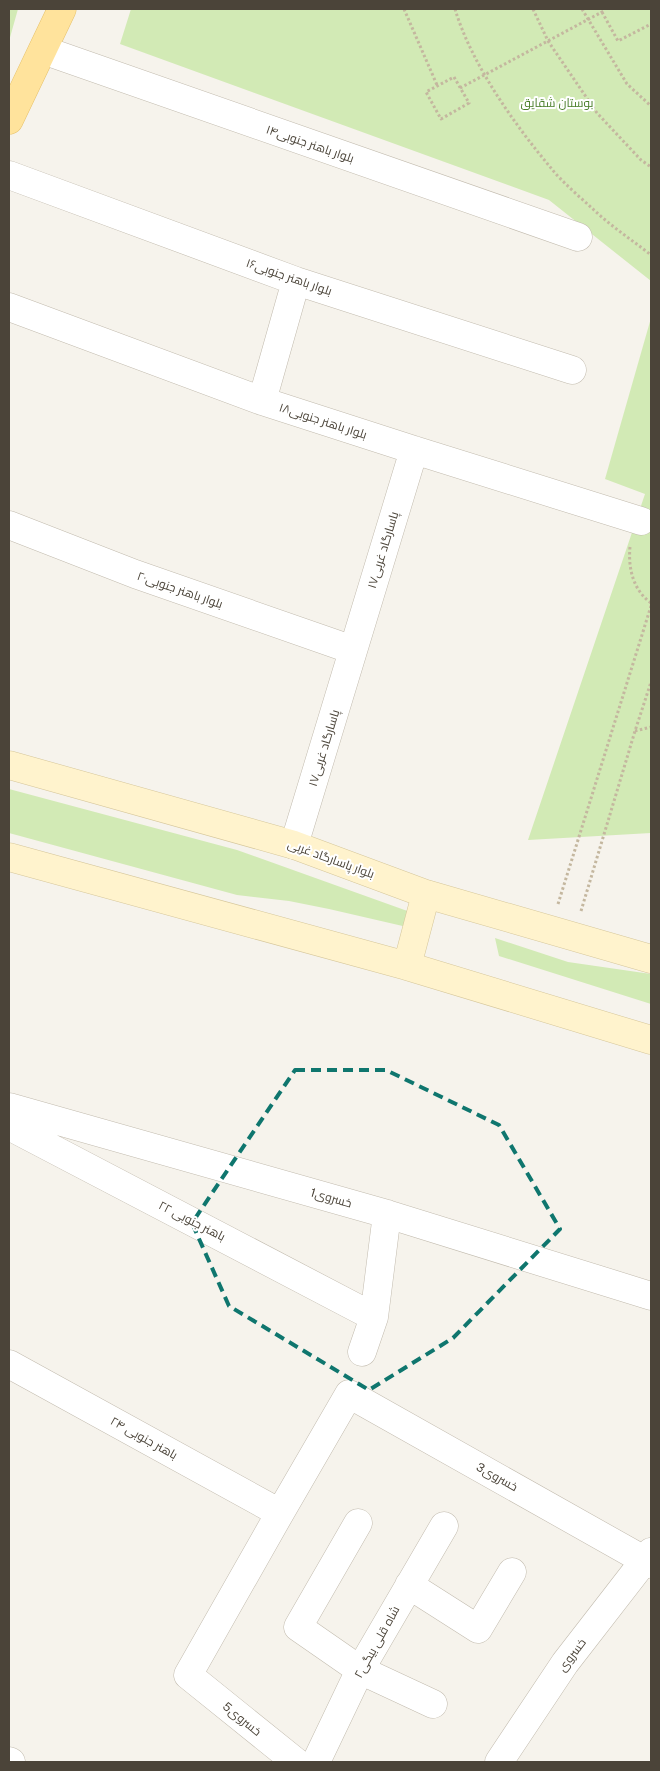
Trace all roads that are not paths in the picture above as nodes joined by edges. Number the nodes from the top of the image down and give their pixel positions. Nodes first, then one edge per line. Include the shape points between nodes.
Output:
1 (62, 9) edge
2 (43, 50) junction
3 (9, 120) edge
4 (9, 175) edge
5 (578, 237) dead end
6 (296, 281) junction
7 (9, 307) edge
8 (572, 370) dead end
9 (262, 401) junction
10 (414, 450) junction
11 (641, 521) road end
12 (9, 525) edge
13 (353, 650) junction
14 (9, 765) edge
15 (294, 845) junction
16 (9, 857) edge
17 (426, 894) junction
18 (651, 959) edge
19 (406, 966) junction
20 (651, 1040) edge
21 (9, 1106) edge
22 (9, 1126) edge
23 (387, 1214) junction
24 (651, 1296) edge
25 (374, 1316) junction
26 (362, 1352) dead end
27 (9, 1364) edge
28 (280, 1513) junction
29 (358, 1523) dead end
30 (444, 1526) dead end
31 (649, 1559) edge
32 (512, 1572) dead end
33 (409, 1585) junction
34 (360, 1670) junction
35 (433, 1704) dead end
36 (296, 1762) edge
37 (316, 1762) edge
38 (500, 1762) edge

1 - 2 main road
2 - 3 main road
2 - 5 street, بلوار باهنر جنوبی۱۴
4 - 6 street, بلوار باهنر جنوبی۱۶
6 - 8 street, بلوار باهنر جنوبی۱۶
6 - 9 street
7 - 9 street, ۱۸بلوار باهنر جنوبی
9 - 10 street, ۱۸بلوار باهنر جنوبی
10 - 11 street, ۱۸بلوار باهنر جنوبی
10 - 13 street, ۱۷پاسارگاد غربی
12 - 13 street, بلوار باهنر جنوبی۲۰ via 135,574
13 - 15 street, پاسارگاد غربی۱۷
14 - 15 main road, بلوار پاسارگاد غربی
15 - 17 main road, بلوار پاسارگاد غربی
16 - 19 main road
17 - 18 main road, بلوار پاسارگاد غربی
17 - 19 main road
19 - 20 main road
21 - 23 street, خسروى1
22 - 25 street, ۲۲ باهنر جنوبی
23 - 24 street, خسروى1
23 - 25 street
25 - 26 street
27 - 28 street, ۲۴ باهنر جنوبی
28 - 31 street, 3خسروى via 349,1394
28 - 36 street, خسروى5 via 188,1675
29 - 34 street via 298,1627
30 - 33 street, شاه قلی بیگی۲
31 - 38 street, خسروى via 565,1662
32 - 33 street via 478,1629
33 - 34 street, شاه قلی بیگی۲
34 - 35 street
34 - 37 street, شاه قلی بیگی۲

